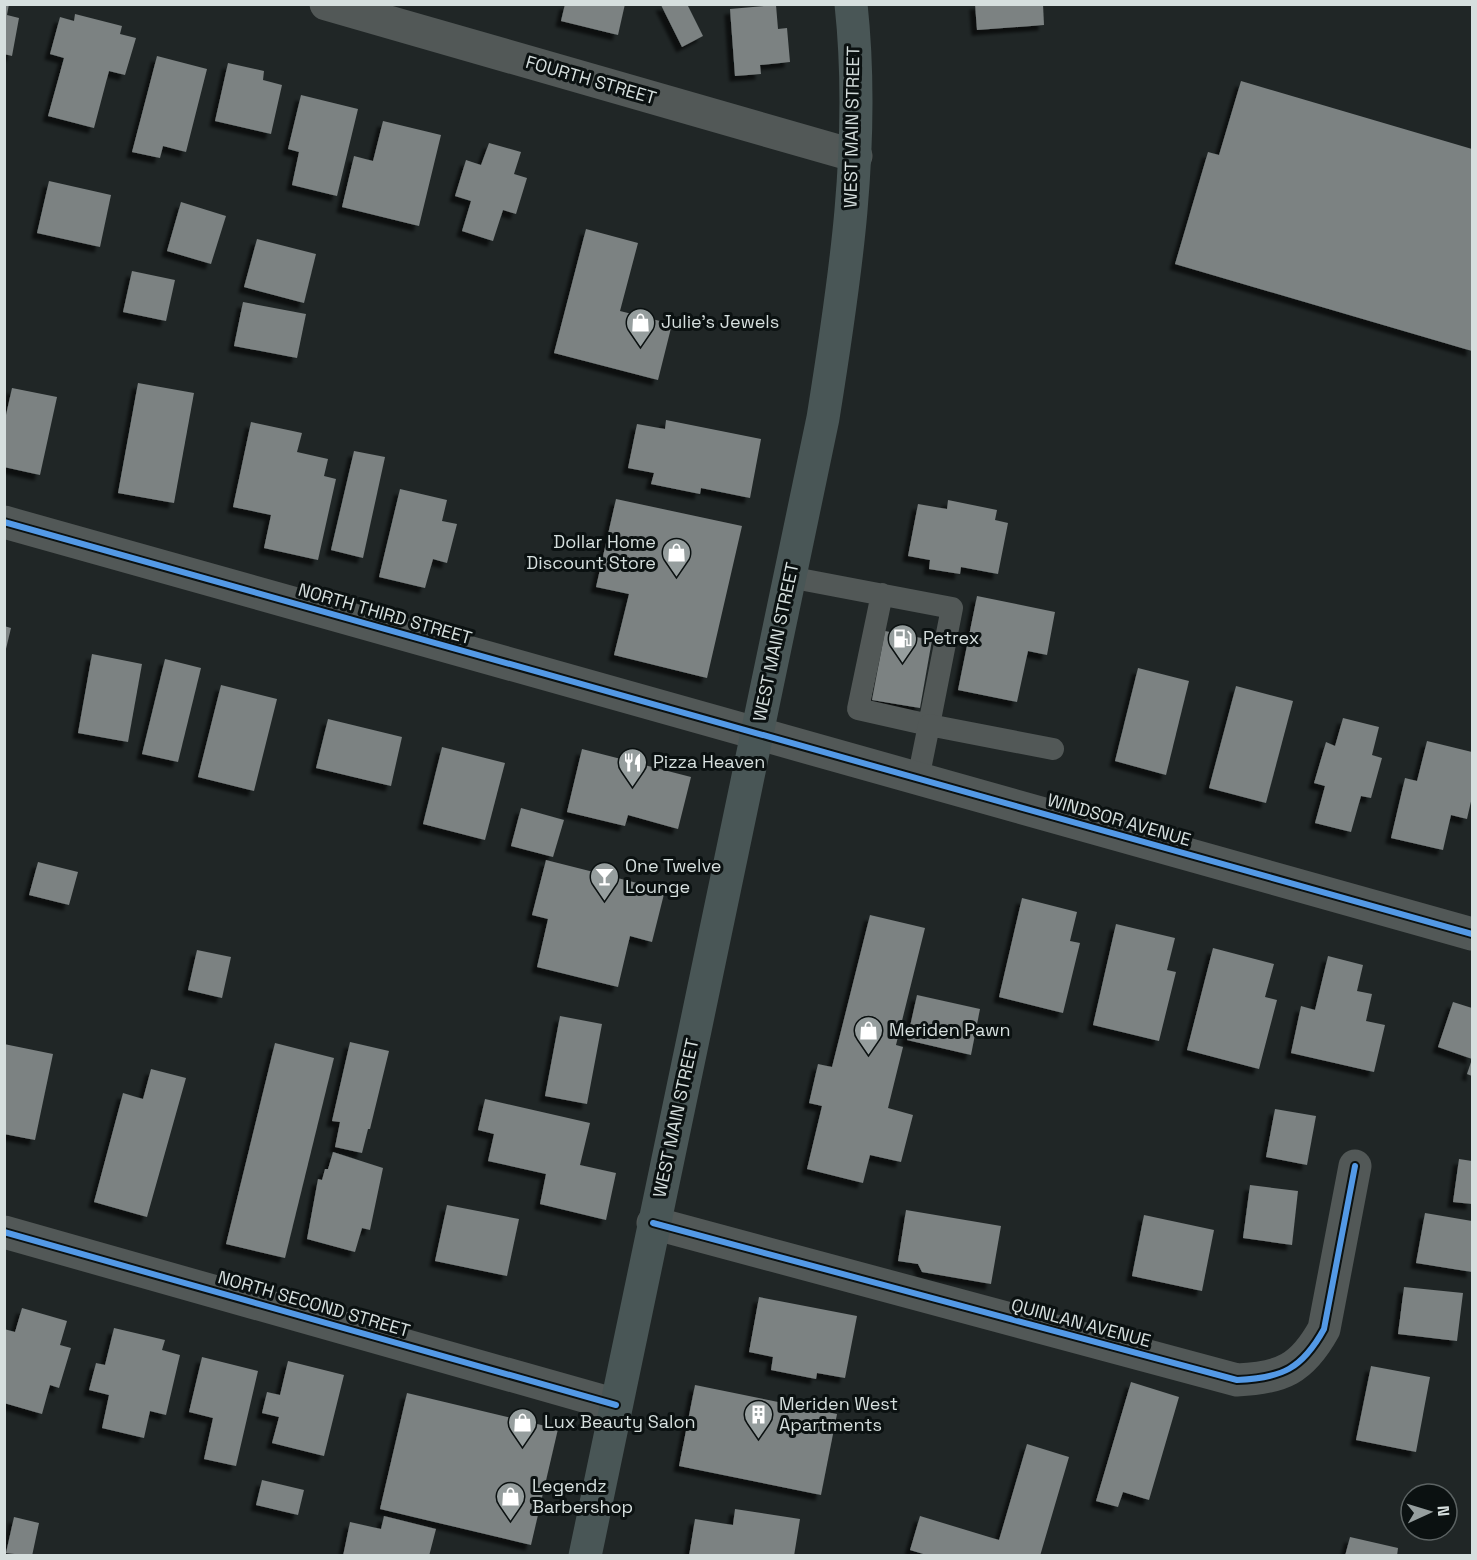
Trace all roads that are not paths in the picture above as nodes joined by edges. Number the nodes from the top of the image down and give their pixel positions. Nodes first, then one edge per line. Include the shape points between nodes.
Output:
1 (326, 4) edge
2 (851, 4) edge
3 (856, 156) junction
4 (4, 522) edge
5 (789, 577) junction
6 (882, 594) junction
7 (929, 725) junction
8 (757, 735) junction
9 (1053, 749) dead end
10 (918, 779) junction
11 (1473, 934) edge
12 (1354, 1166) dead end
13 (653, 1223) junction
14 (4, 1232) edge
15 (616, 1405) junction
16 (585, 1556) edge

1 - 3 street, FOURTH STREET
2 - 3 main road, WEST MAIN STREET
3 - 5 main road, WEST MAIN STREET via 846,278 823,418
4 - 8 street, NORTH THIRD STREET
5 - 6 lane
5 - 8 main road, WEST MAIN STREET
6 - 7 lane via 858,709
6 - 7 lane via 952,608
7 - 9 lane
7 - 10 lane
8 - 10 street, WINDSOR AVENUE
8 - 13 main road, WEST MAIN STREET
10 - 11 street, WINDSOR AVENUE
12 - 13 street, QUINLAN AVENUE via 1324,1329 1311,1352 1292,1368 1266,1379 1238,1380
13 - 15 main road, WEST MAIN STREET
14 - 15 street, NORTH SECOND STREET
15 - 16 main road, WEST MAIN STREET

